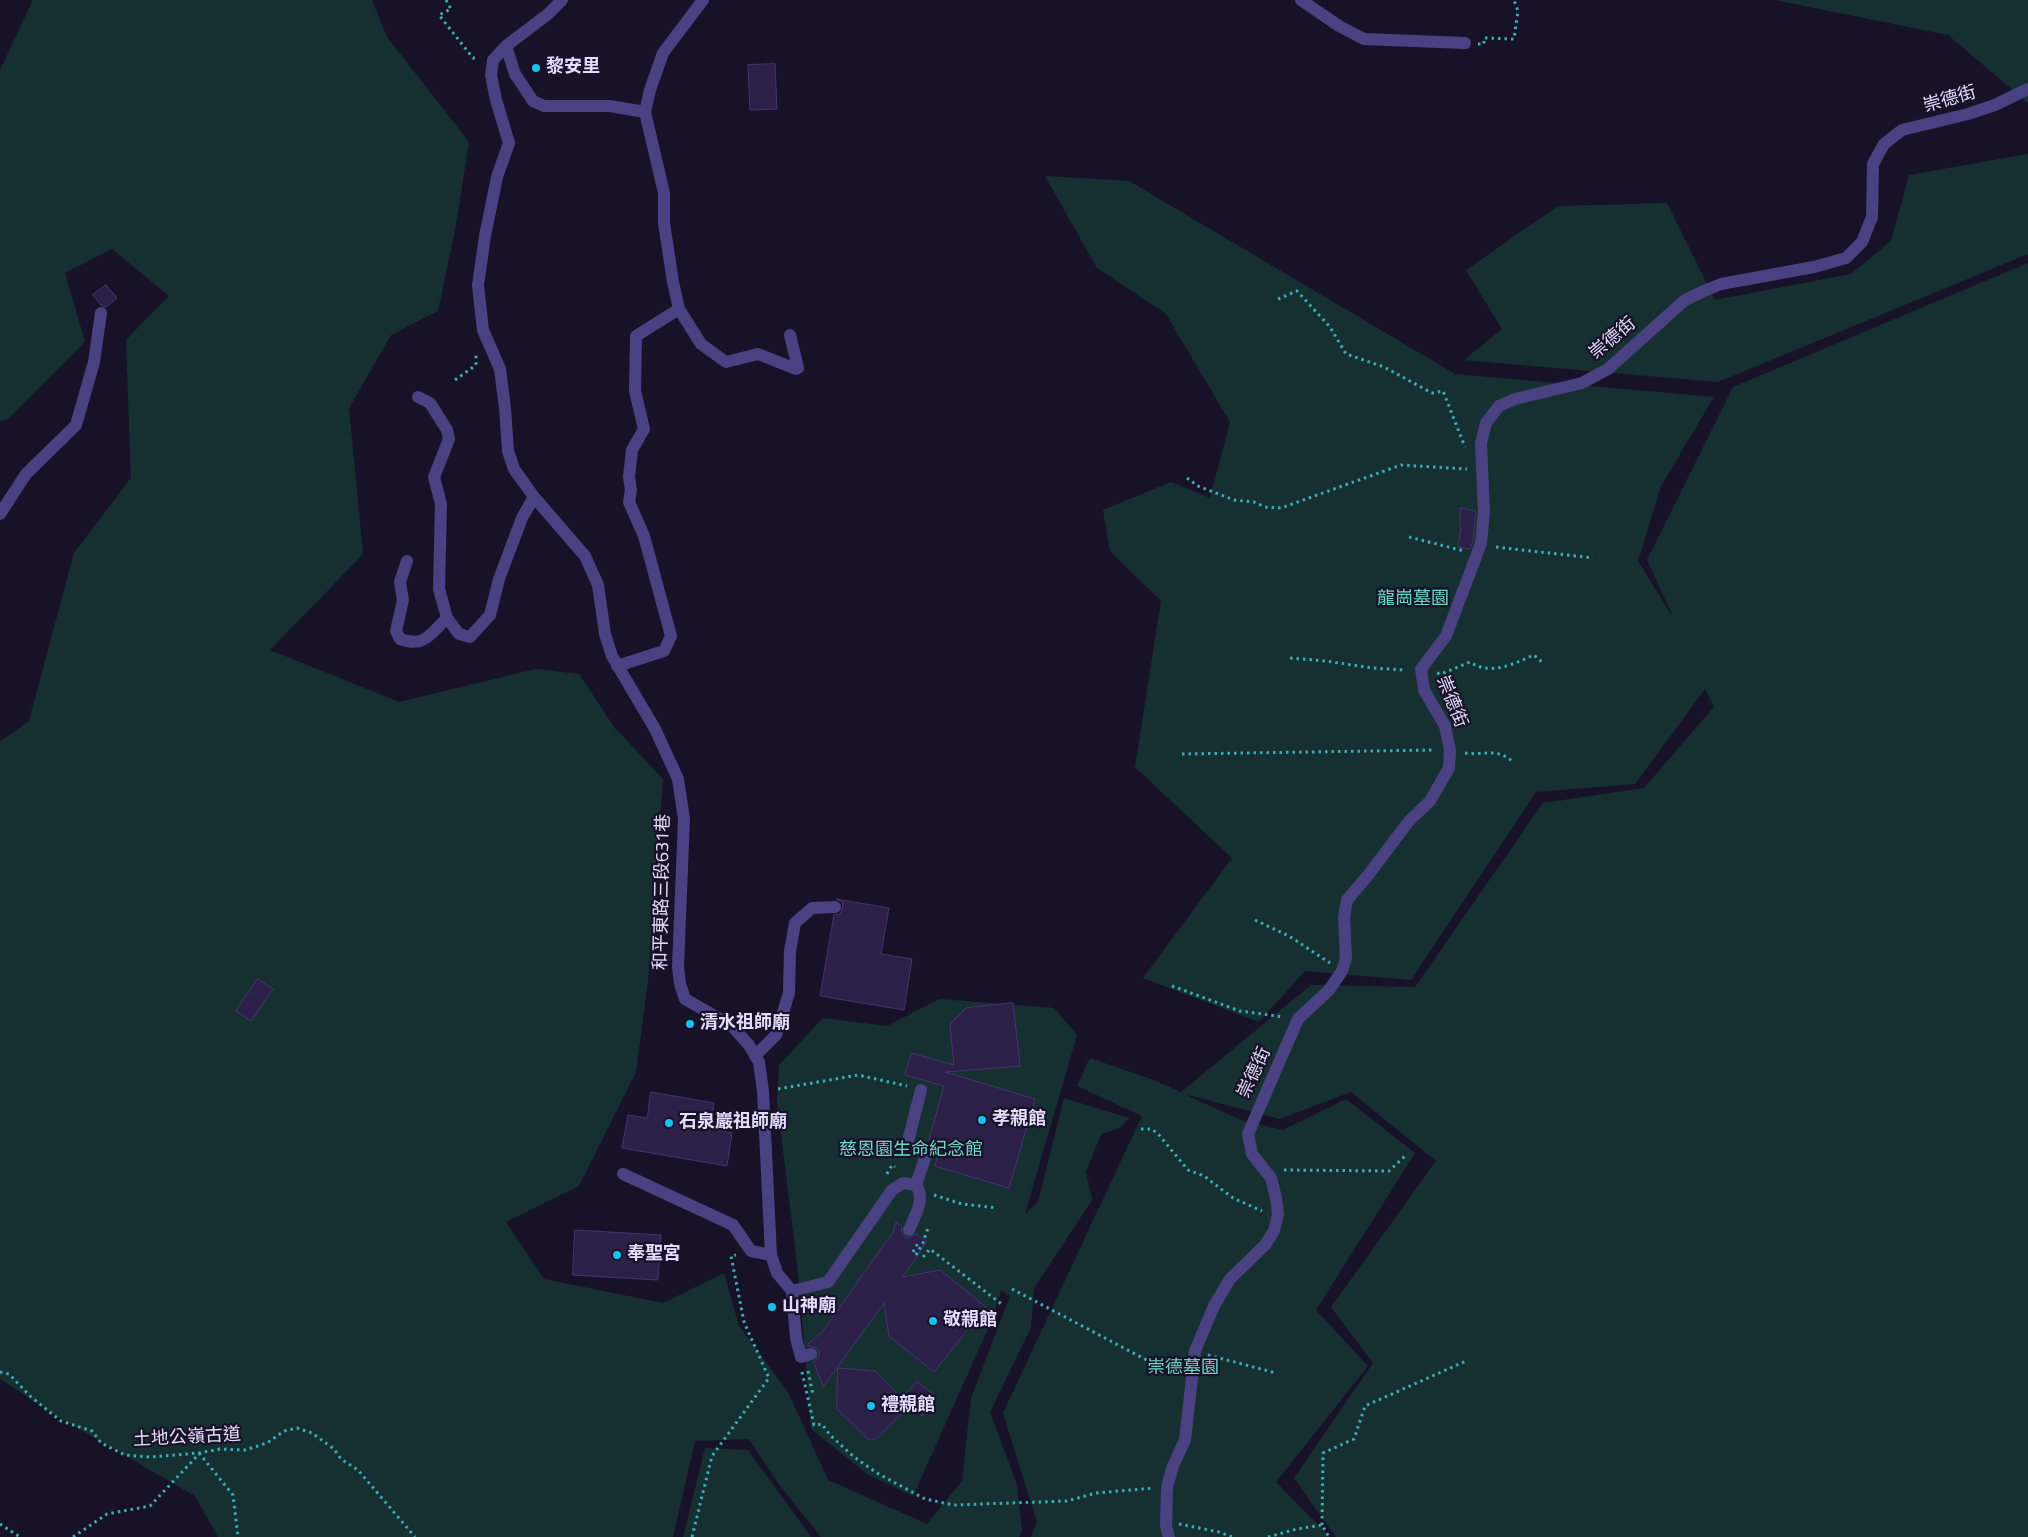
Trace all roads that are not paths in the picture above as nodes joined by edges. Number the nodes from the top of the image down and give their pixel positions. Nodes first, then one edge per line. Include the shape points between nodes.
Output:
1 (562, 0) edge
2 (703, 0) edge
3 (1301, 0) edge
4 (1465, 43) road end
5 (506, 46) junction
6 (2028, 89) edge
7 (645, 112) junction
8 (680, 309) junction
9 (101, 313) dead end
10 (790, 335) dead end
11 (418, 397) dead end
12 (534, 497) junction
13 (0, 514) edge
14 (408, 561) dead end
15 (447, 618) junction
16 (617, 666) junction
17 (835, 907) dead end
18 (755, 1056) junction
19 (921, 1090) road end
20 (623, 1174) dead end
21 (916, 1185) junction
22 (909, 1230) dead end
23 (771, 1255) junction
24 (792, 1291) junction
25 (810, 1354) dead end
26 (1168, 1531) edge

1 - 5 street
2 - 7 street via 663,53
3 - 4 street via 1364,39
5 - 7 street via 515,74 533,101 544,106 610,106
5 - 12 street, 和平東路三段631巷 via 493,60 491,75 510,143 497,178 478,285 483,330 500,369 508,451 514,469
6 - 26 street, 崇德街 via 1968,114 1902,130 1884,144 1873,164 1872,217 1862,242 1846,258 1704,290 1685,300 1608,369 1582,384 1514,398 1499,406 1486,423 1481,443 1484,512 1479,549 1453,622 1422,669 1424,690 1445,726 1450,750 1449,768 1430,801 1409,821 1347,900 1344,917 1346,958 1342,971 1329,990 1298,1019 1248,1134 1252,1154 1271,1178 1278,1214 1274,1231 1265,1245 1230,1279 1214,1306 1195,1352 1184,1440 1167,1487
7 - 8 street via 664,193 664,223
8 - 10 street via 701,344 726,362 758,354 796,370
8 - 16 street via 636,336 635,391 644,429 632,450 629,477 629,502 644,536 670,636 664,651
9 - 13 street via 94,362 76,425 26,474
11 - 15 street via 430,403 449,439 434,477 441,504 439,589
12 - 15 street via 515,535 490,616 470,637 459,634
12 - 16 street, 和平東路三段631巷 via 585,556 598,585 605,634
14 - 15 street via 400,582 403,600 396,631 400,639 413,643 424,640
16 - 18 street, 和平東路三段631巷 via 655,729 678,779 684,819 678,967 684,999 732,1026
17 - 18 street via 812,908 795,923 790,951 789,993 776,1035
18 - 23 street, 和平東路三段631巷 via 762,1092
19 - 21 street via 907,1145 926,1152
20 - 23 street via 733,1225 751,1252
21 - 22 street via 921,1198
21 - 24 street via 903,1183 892,1190 828,1282
23 - 24 street, 和平東路三段631巷 via 777,1273
24 - 25 street via 801,1358

